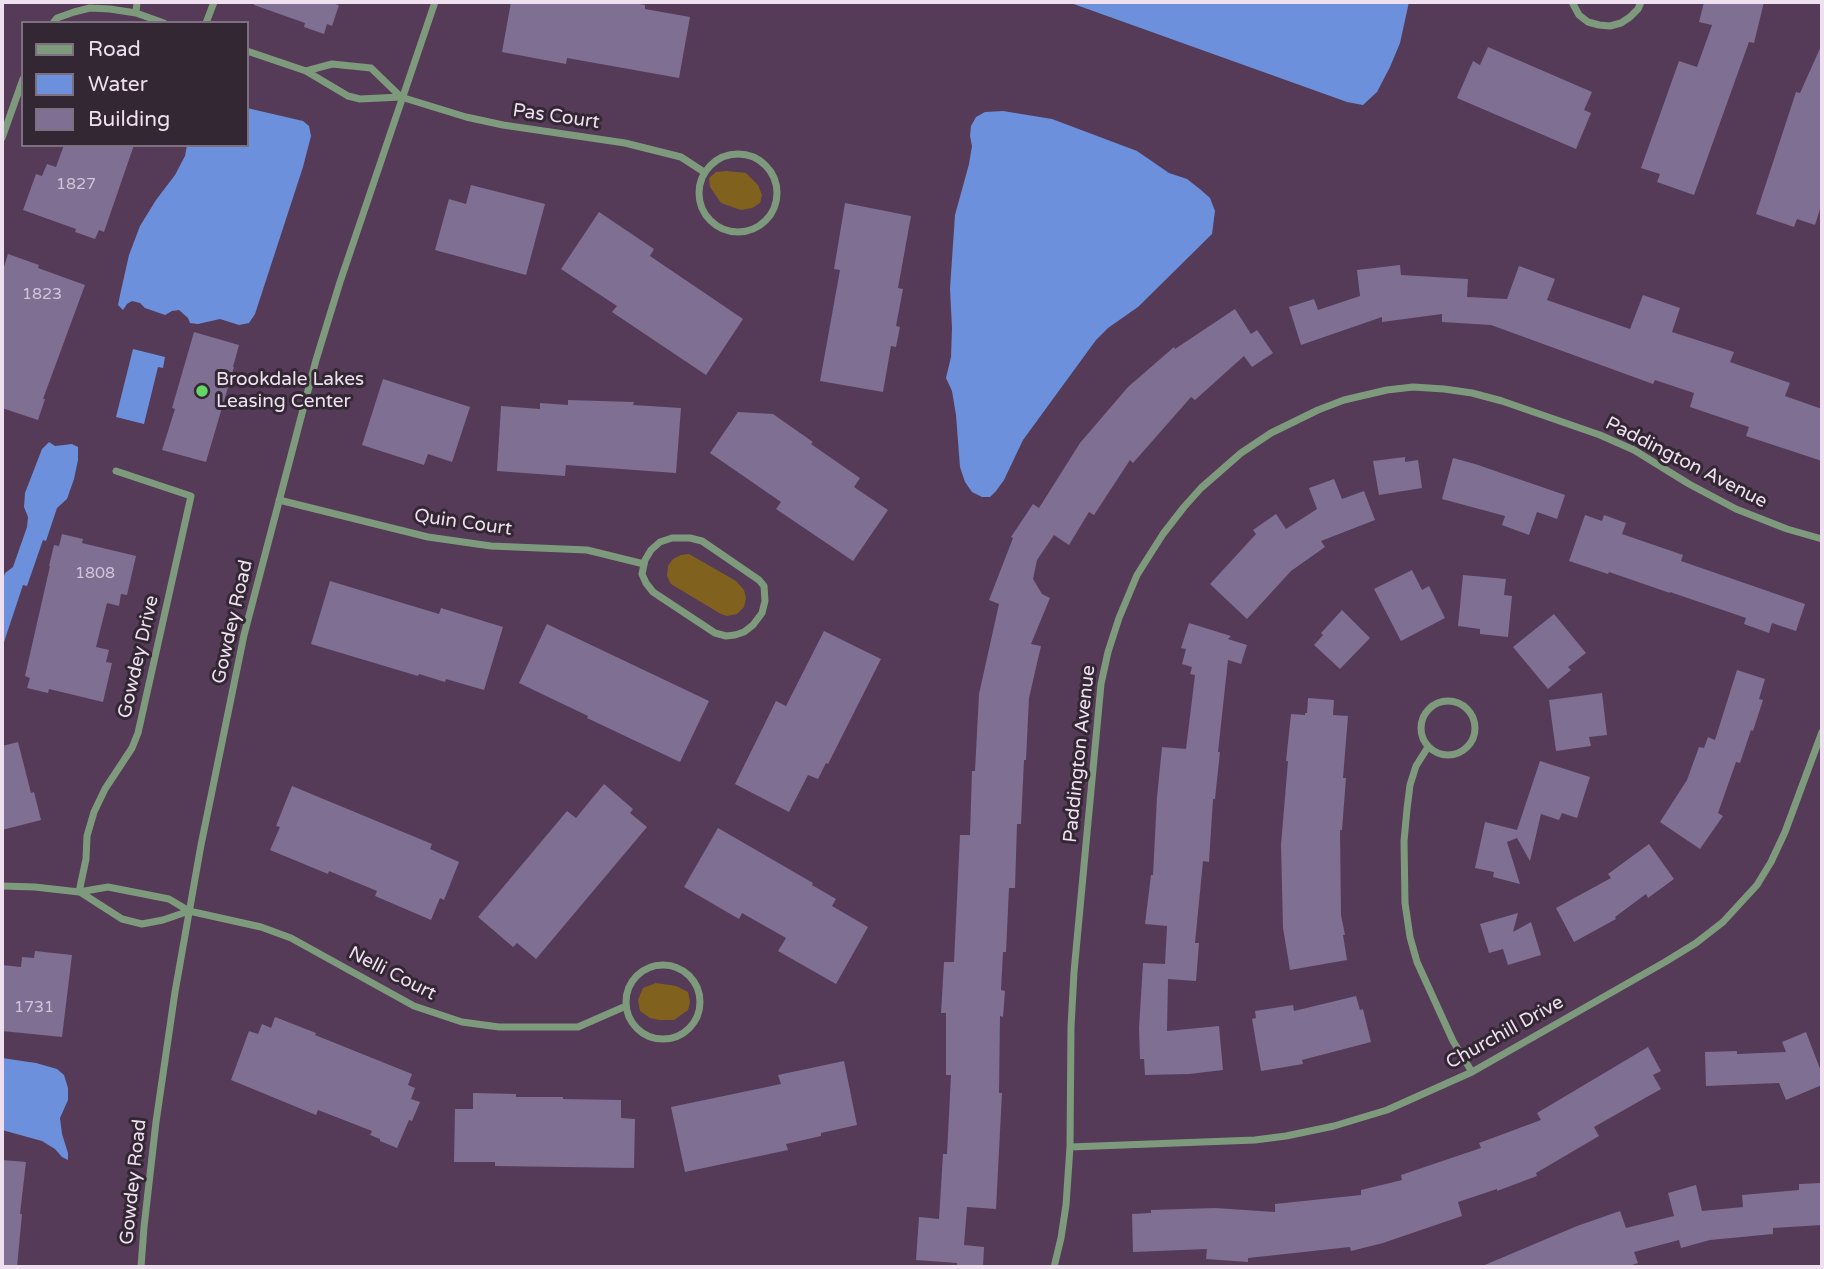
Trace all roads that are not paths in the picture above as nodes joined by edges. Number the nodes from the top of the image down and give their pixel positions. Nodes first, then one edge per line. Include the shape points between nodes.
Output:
1 (72, 2) edge
2 (137, 2) edge
3 (214, 2) edge
4 (435, 2) edge
5 (1572, 2) edge
6 (1641, 2) edge
7 (74, 12) junction
8 (136, 13) junction
9 (55, 21) edge
10 (158, 21) edge
11 (207, 21) edge
12 (248, 51) edge
13 (306, 71) junction
14 (21, 85) edge
15 (401, 97) junction
16 (2, 138) edge
17 (704, 172) junction
18 (116, 471) dead end
19 (279, 500) junction
20 (1822, 540) edge
21 (644, 564) junction
22 (1822, 732) edge
23 (1428, 747) junction
24 (2, 886) edge
25 (79, 892) junction
26 (189, 911) junction
27 (626, 1006) junction
28 (1472, 1072) junction
29 (1070, 1147) junction
30 (141, 1267) edge
31 (1054, 1267) edge

1 - 7 street
2 - 8 street
3 - 11 street
4 - 15 street, Gowdey Road
5 - 6 street via 1588,22 1610,26 1630,17
7 - 8 street via 90,8
7 - 9 street
8 - 10 street
12 - 13 street
13 - 15 street via 348,96
13 - 15 street via 332,64 371,68
14 - 16 street
15 - 17 street, Pas Court via 503,125 625,143 681,157
15 - 19 street, Gowdey Road via 316,360
17 - 17 street via 699,197 702,210 720,228 746,232 758,227 775,207 777,181 762,160 750,154 724,155
18 - 25 street, Gowdey Drive via 191,496 138,733 94,812
19 - 21 street, Quin Court via 428,537 491,546 578,549
19 - 26 street, Gowdey Road via 244,635
20 - 29 street, Paddington Avenue via 1736,509 1600,435 1463,391 1413,387 1344,400 1271,433 1241,453 1201,488 1163,534 1137,575 1108,652 1096,727 1074,972
21 - 21 street via 642,574 653,592 715,633 744,632 762,613 764,586 702,541 672,538 660,542
22 - 28 street, Churchill Drive via 1771,862 1723,922 1665,962
23 - 23 street via 1444,755 1467,747 1475,723 1467,708 1450,700 1432,705 1421,721
23 - 28 street via 1410,785 1404,841 1405,903 1417,962
24 - 25 street
25 - 26 street, Nelli Court via 108,887 137,892
25 - 26 street via 122,919 142,924
26 - 27 street, Nelli Court via 261,927 291,939 414,1006 462,1022 578,1027
26 - 30 street, Gowdey Road via 156,1122
27 - 27 street via 637,1029 661,1040 685,1033 699,1012 700,999 697,986 678,968 653,966 632,982
28 - 29 street, Churchill Drive via 1387,1110 1286,1136
29 - 31 street, Paddington Avenue via 1066,1205

